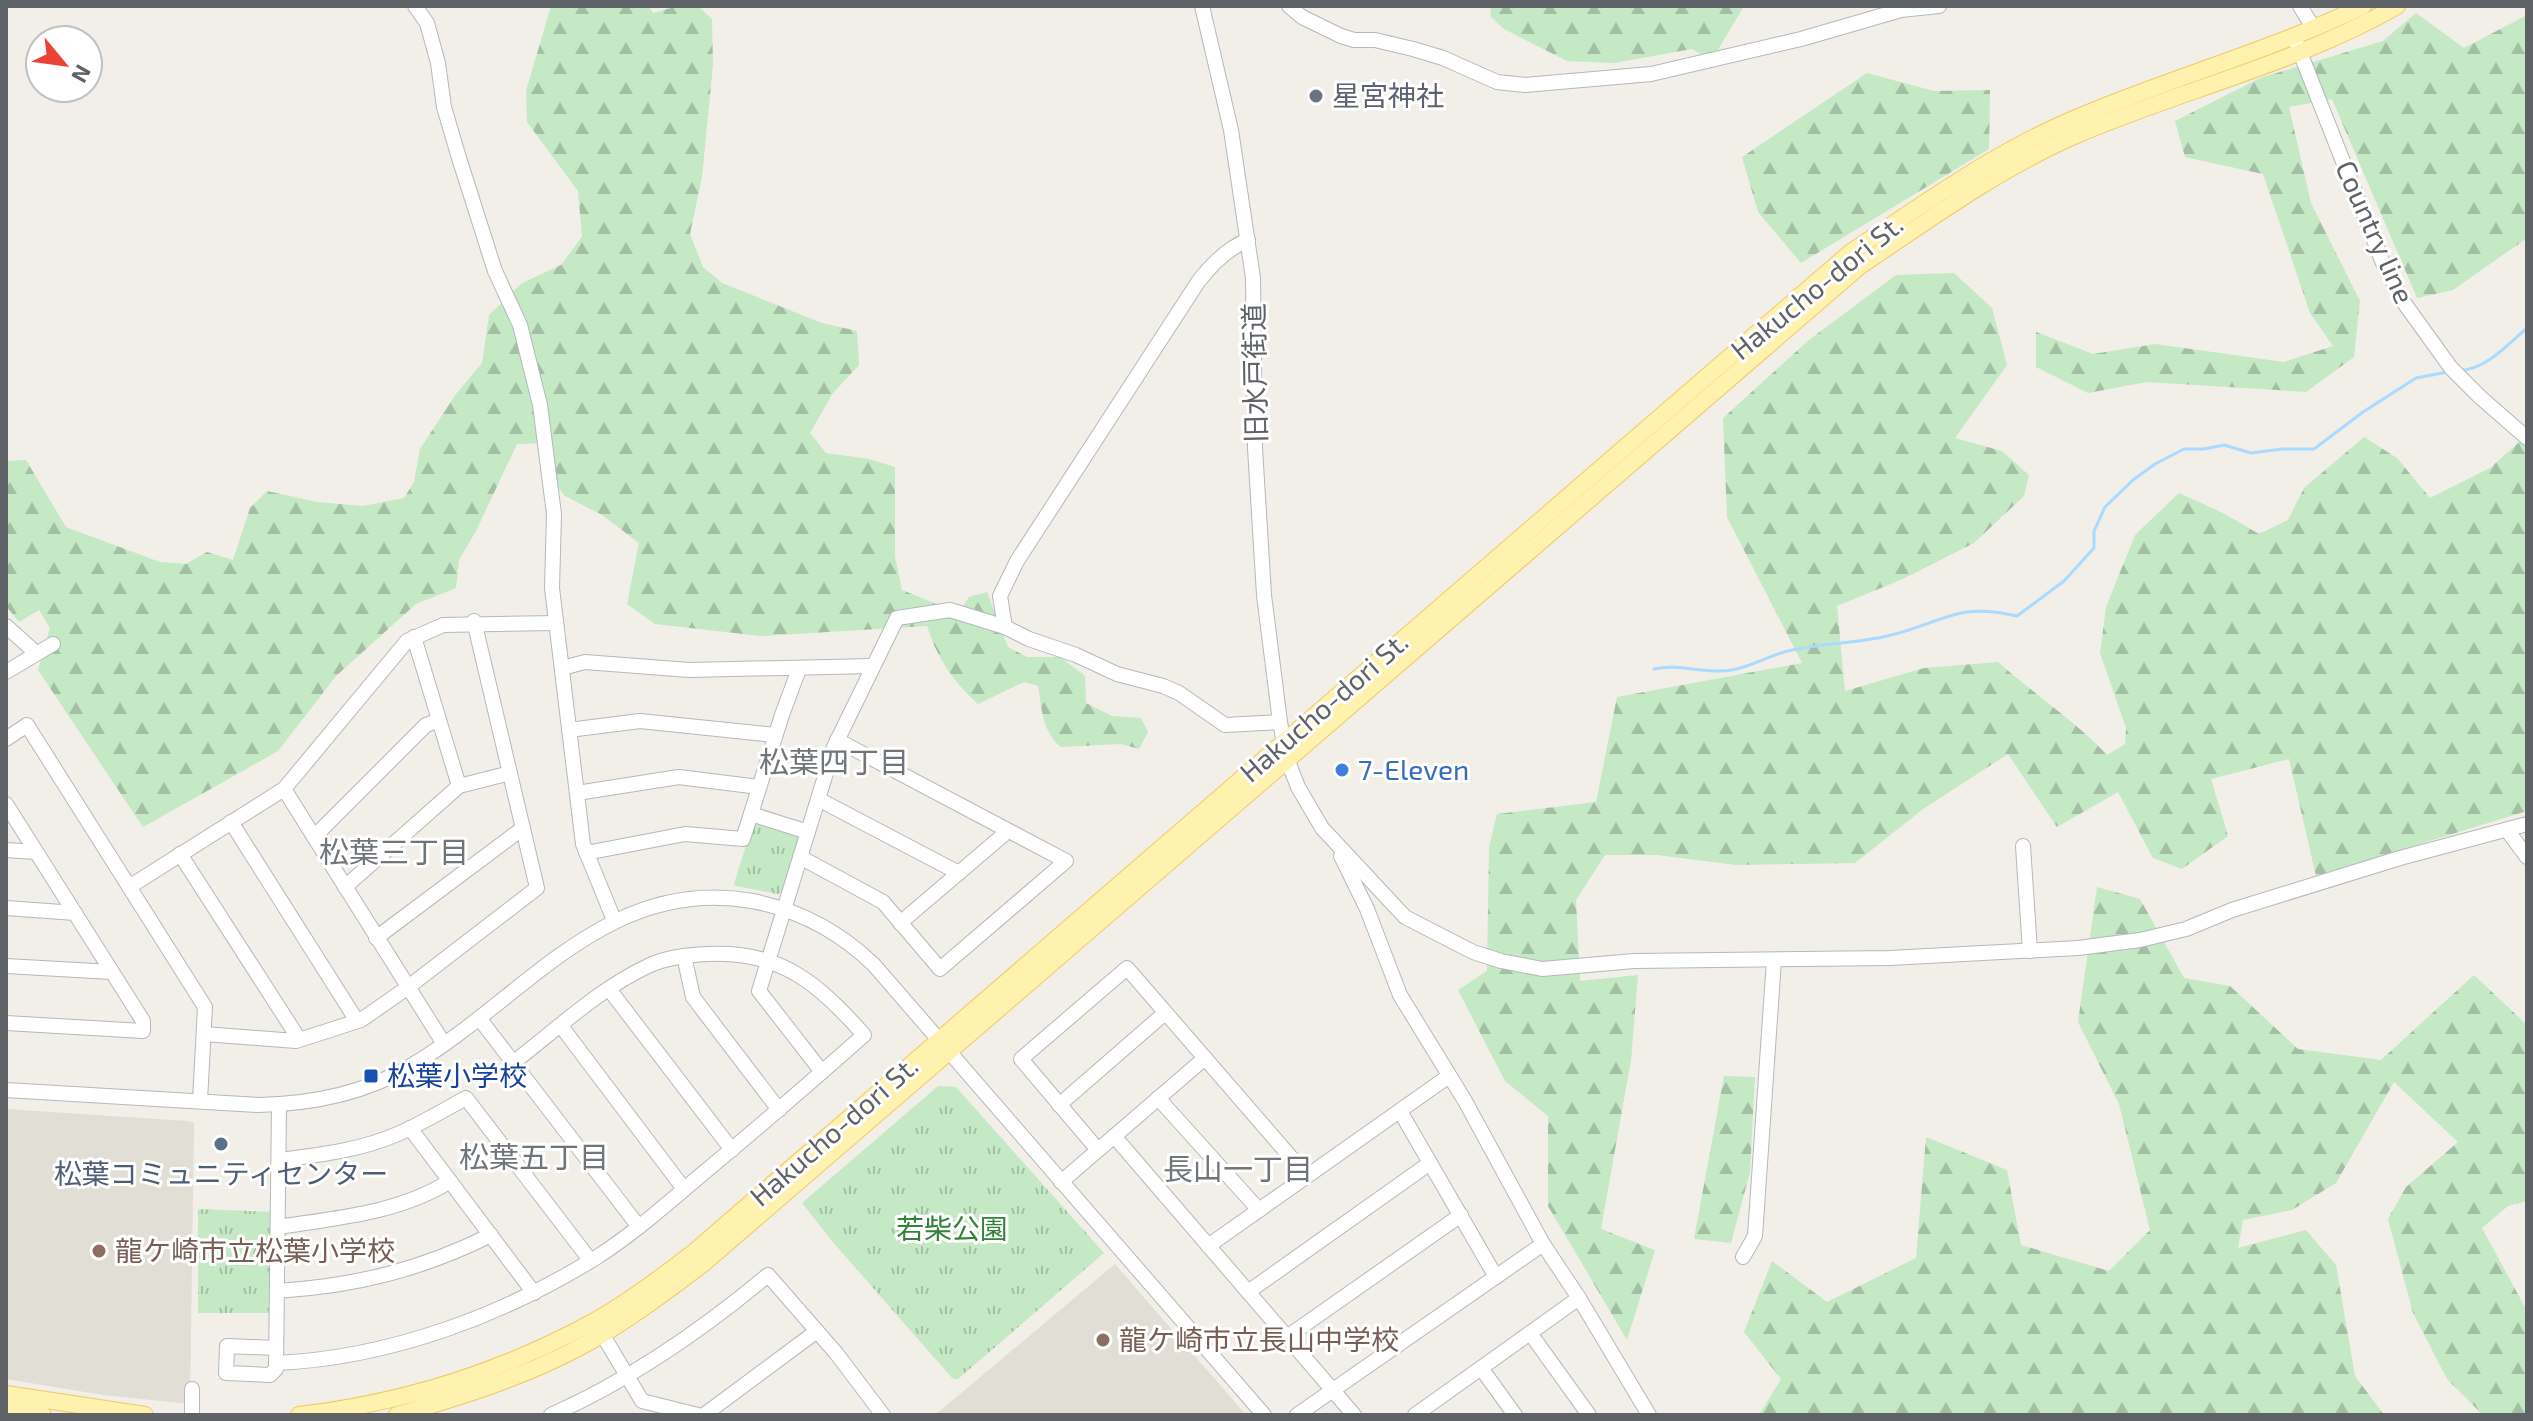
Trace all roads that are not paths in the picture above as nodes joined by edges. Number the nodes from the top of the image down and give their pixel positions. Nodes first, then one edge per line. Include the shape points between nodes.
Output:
1 (415, 6) edge
2 (1202, 6) edge
3 (1289, 6) edge
4 (1939, 6) edge
5 (2300, 6) edge
6 (2363, 6) edge
7 (2397, 6) edge
8 (2314, 29) junction
9 (2297, 44) junction
10 (1248, 240) junction
11 (2527, 438) edge
12 (474, 623) junction
13 (556, 623) junction
14 (6, 626) edge
15 (1005, 627) junction
16 (414, 637) junction
17 (53, 644) dead end
18 (36, 653) junction
19 (873, 666) junction
20 (562, 668) junction
21 (799, 669) junction
22 (6, 672) edge
23 (439, 720) junction
24 (1280, 722) junction
25 (569, 730) junction
26 (775, 735) junction
27 (6, 739) edge
28 (837, 740) junction
29 (1286, 751) junction
30 (510, 773) junction
31 (459, 786) junction
32 (759, 787) junction
33 (284, 789) junction
34 (577, 793) junction
35 (818, 799) junction
36 (6, 804) edge
37 (751, 814) junction
38 (231, 822) junction
39 (2527, 824) edge
40 (523, 828) junction
41 (2507, 830) junction
42 (1008, 831) junction
43 (808, 832) junction
44 (314, 837) junction
45 (1335, 845) junction
46 (2023, 846) dead end
47 (6, 850) edge
48 (36, 852) junction
49 (586, 853) junction
50 (180, 854) junction
51 (800, 857) junction
52 (2527, 857) edge
53 (959, 873) junction
54 (129, 887) junction
55 (345, 887) junction
56 (6, 908) edge
57 (784, 909) junction
58 (75, 913) junction
59 (614, 920) junction
60 (900, 923) junction
61 (376, 938) junction
62 (2030, 951) junction
63 (684, 956) junction
64 (768, 960) junction
65 (1774, 960) junction
66 (6, 966) edge
67 (112, 972) junction
68 (407, 988) junction
69 (609, 989) junction
70 (1165, 1013) junction
71 (479, 1018) junction
72 (357, 1021) junction
73 (6, 1023) edge
74 (561, 1026) junction
75 (204, 1034) junction
76 (299, 1039) junction
77 (444, 1044) junction
78 (944, 1046) junction
79 (1205, 1058) junction
80 (514, 1062) junction
81 (822, 1072) junction
82 (1449, 1076) junction
83 (6, 1090) edge
84 (1158, 1098) junction
85 (200, 1101) junction
86 (279, 1104) junction
87 (1059, 1105) junction
88 (779, 1110) junction
89 (1400, 1111) junction
90 (410, 1128) junction
91 (1114, 1136) junction
92 (732, 1150) junction
93 (1098, 1150) junction
94 (279, 1160) junction
95 (1430, 1163) junction
96 (1307, 1176) junction
97 (450, 1181) junction
98 (1061, 1182) junction
99 (684, 1189) junction
100 (1259, 1210) junction
101 (1461, 1215) junction
102 (278, 1227) junction
103 (639, 1227) junction
104 (491, 1235) junction
105 (1543, 1244) junction
106 (1208, 1246) junction
107 (1743, 1257) dead end
108 (590, 1260) junction
109 (1496, 1277) junction
110 (277, 1291) junction
111 (1248, 1292) junction
112 (534, 1293) junction
113 (1579, 1298) junction
114 (599, 1328) junction
115 (817, 1331) junction
116 (1530, 1333) junction
117 (1287, 1337) junction
118 (1481, 1368) junction
119 (626, 1376) junction
120 (192, 1389) dead end
121 (1332, 1390) junction
122 (6, 1394) edge
123 (6, 1409) edge
124 (1436, 1409) edge
125 (108, 1412) edge
126 (43, 1415) edge
127 (145, 1415) edge
128 (192, 1415) edge
129 (299, 1415) edge
130 (397, 1415) edge
131 (551, 1415) edge
132 (701, 1415) edge
133 (883, 1415) edge
134 (1264, 1415) edge
135 (1297, 1415) edge
136 (1354, 1415) edge
137 (1415, 1415) edge
138 (1515, 1415) edge
139 (1589, 1415) edge
140 (1649, 1415) edge

1 - 13 street via 427,23 455,145 495,271 520,325 535,382 554,514
2 - 10 street, 旧水戸街道 via 1231,130
3 - 4 street via 1341,36 1413,49 1497,82 1525,85 1651,74 1901,10
5 - 8 street
6 - 8 main road, Hakucho-dori St.
7 - 9 main road, Hakucho-dori St. via 2333,38
8 - 9 main road, Hakucho-dori St.
9 - 11 street, Country line via 2392,282 2440,355
9 - 29 main road, Hakucho-dori St. via 2074,136 1985,181 1860,266
10 - 15 street via 1207,269 1017,561 1000,596
10 - 24 street, 旧水戸街道 via 1264,595
12 - 13 street
12 - 16 street via 443,625
12 - 30 street
13 - 20 street
14 - 18 street
15 - 19 street via 950,610 897,618
15 - 24 street via 1117,674 1179,693 1225,725
16 - 23 street
16 - 33 street
17 - 18 street
18 - 22 street
19 - 21 street
19 - 28 street
20 - 21 street via 585,662 689,670
20 - 25 street
21 - 26 street
23 - 31 street
23 - 44 street via 426,725
24 - 29 street, 旧水戸街道
25 - 26 street via 640,721
25 - 34 street
26 - 32 street
27 - 54 street via 27,725
28 - 35 street
28 - 42 street
29 - 45 street, 旧水戸街道 via 1298,787
29 - 78 main road, Hakucho-dori St.
30 - 31 street
30 - 40 street
31 - 55 street
32 - 34 street via 679,777
32 - 37 street
33 - 38 street
33 - 44 street
34 - 49 street
35 - 43 street
35 - 53 street
36 - 48 street
37 - 43 street
37 - 49 street via 743,839 685,834
38 - 50 street
38 - 72 street
39 - 41 street
40 - 61 street
40 - 68 street via 537,888
41 - 52 street
41 - 62 street via 2400,858 2157,937
42 - 53 street
42 - 60 street via 1066,861 940,969
43 - 51 street
44 - 55 street
45 - 65 street via 1405,917 1501,961 1542,969 1634,961
45 - 82 street via 1400,995
46 - 62 street
47 - 48 street
48 - 58 street
49 - 59 street
50 - 54 street
50 - 76 street
51 - 57 street
51 - 60 street via 883,902
53 - 60 street
54 - 75 street via 205,1007
55 - 61 street
56 - 58 street
57 - 59 street via 700,897 649,906
57 - 64 street
57 - 78 street via 829,929 861,953
58 - 67 street
59 - 71 street
61 - 68 street
62 - 65 street
63 - 64 street via 717,953
63 - 69 street via 651,964
63 - 88 street via 693,997
64 - 81 street via 759,991
64 - 81 street via 816,985 864,1035
65 - 107 street via 1755,1236
66 - 67 street
67 - 73 street via 143,1021 143,1031
68 - 72 street
68 - 77 street
69 - 74 street
69 - 92 street
70 - 79 street
70 - 87 street
70 - 87 street via 1127,968 1021,1059
71 - 77 street
71 - 80 street
72 - 76 street
74 - 80 street
74 - 99 street
75 - 76 street
75 - 85 street
77 - 86 street via 408,1068 362,1088
78 - 98 street
78 - 114 main road, Hakucho-dori St. via 704,1263 664,1294
79 - 84 street
79 - 96 street
80 - 103 street
81 - 88 street
82 - 89 street
82 - 105 street
83 - 85 street
84 - 91 street
84 - 100 street
85 - 86 street
86 - 94 street
87 - 93 street
88 - 92 street
89 - 95 street
89 - 96 street
90 - 94 street via 341,1151
90 - 97 street
90 - 108 street via 466,1098
91 - 93 street
91 - 106 street
92 - 99 street
93 - 98 street
94 - 102 street
95 - 101 street
95 - 111 street
96 - 100 street
97 - 102 street via 375,1211
97 - 104 street
98 - 134 street
99 - 103 street
100 - 106 street
101 - 109 street
101 - 117 street
102 - 110 street
103 - 108 street
104 - 110 street via 381,1278
104 - 112 street
105 - 109 street
105 - 113 street
106 - 111 street
108 - 112 street
109 - 121 street
110 - 112 street via 276,1355 348,1354 389,1345
111 - 117 street
113 - 116 street
113 - 140 street
114 - 119 street
114 - 129 main road, Hakucho-dori St. via 439,1387
114 - 130 main road, Hakucho-dori St. via 488,1388
115 - 119 street via 768,1275 707,1325
115 - 132 street
115 - 133 street
116 - 118 street
116 - 139 street
117 - 121 street
118 - 124 street
118 - 138 street
119 - 131 street
119 - 132 street via 642,1401
120 - 128 street
121 - 135 street
121 - 136 street
122 - 125 main road
123 - 126 main road
124 - 137 street
125 - 127 main road

